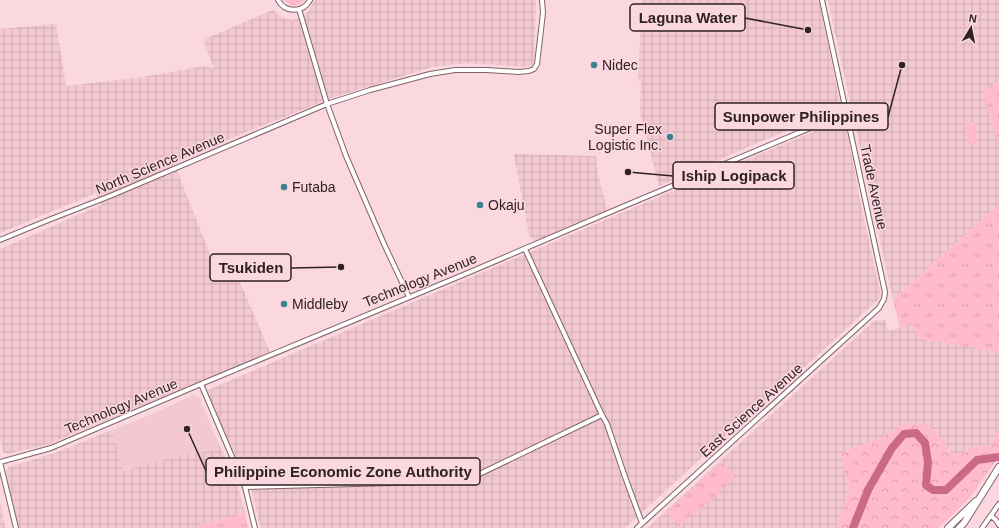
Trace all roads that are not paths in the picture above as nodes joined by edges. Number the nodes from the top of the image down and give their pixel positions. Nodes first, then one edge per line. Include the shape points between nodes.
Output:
1 (278, 0) edge
2 (310, 0) edge
3 (542, 0) edge
4 (822, 0) edge
5 (299, 9) junction
6 (327, 104) junction
7 (846, 113) junction
8 (0, 240) edge
9 (525, 248) junction
10 (408, 297) junction
11 (879, 308) joint
12 (202, 384) junction
13 (602, 415) junction
14 (0, 462) edge
15 (999, 467) edge
16 (245, 487) junction
17 (982, 495) junction
18 (999, 504) edge
19 (991, 516) junction
20 (642, 523) junction
21 (999, 525) edge
22 (16, 528) edge
23 (255, 528) edge
24 (637, 528) edge
25 (948, 528) edge
26 (959, 528) edge
27 (982, 528) edge

1 - 5 street via 287,9
2 - 5 street via 306,6
3 - 6 street, North Science Avenue via 538,64 534,69 518,72 455,70 430,74
4 - 7 street, Trade Avenue
5 - 6 street
6 - 8 street, North Science Avenue
6 - 10 street via 346,156
7 - 9 street, Technology Avenue
7 - 11 street, Trade Avenue via 885,292
9 - 10 street, Technology Avenue
9 - 13 street
10 - 12 street, Technology Avenue
11 - 20 street, East Science Avenue
12 - 14 street, Technology Avenue via 51,448
12 - 16 street
13 - 16 street via 465,481
13 - 20 street
14 - 22 street
15 - 17 main road
16 - 23 street
17 - 25 main road
17 - 26 main road
18 - 19 street
19 - 21 street
19 - 27 street
20 - 24 street, East Science Avenue

